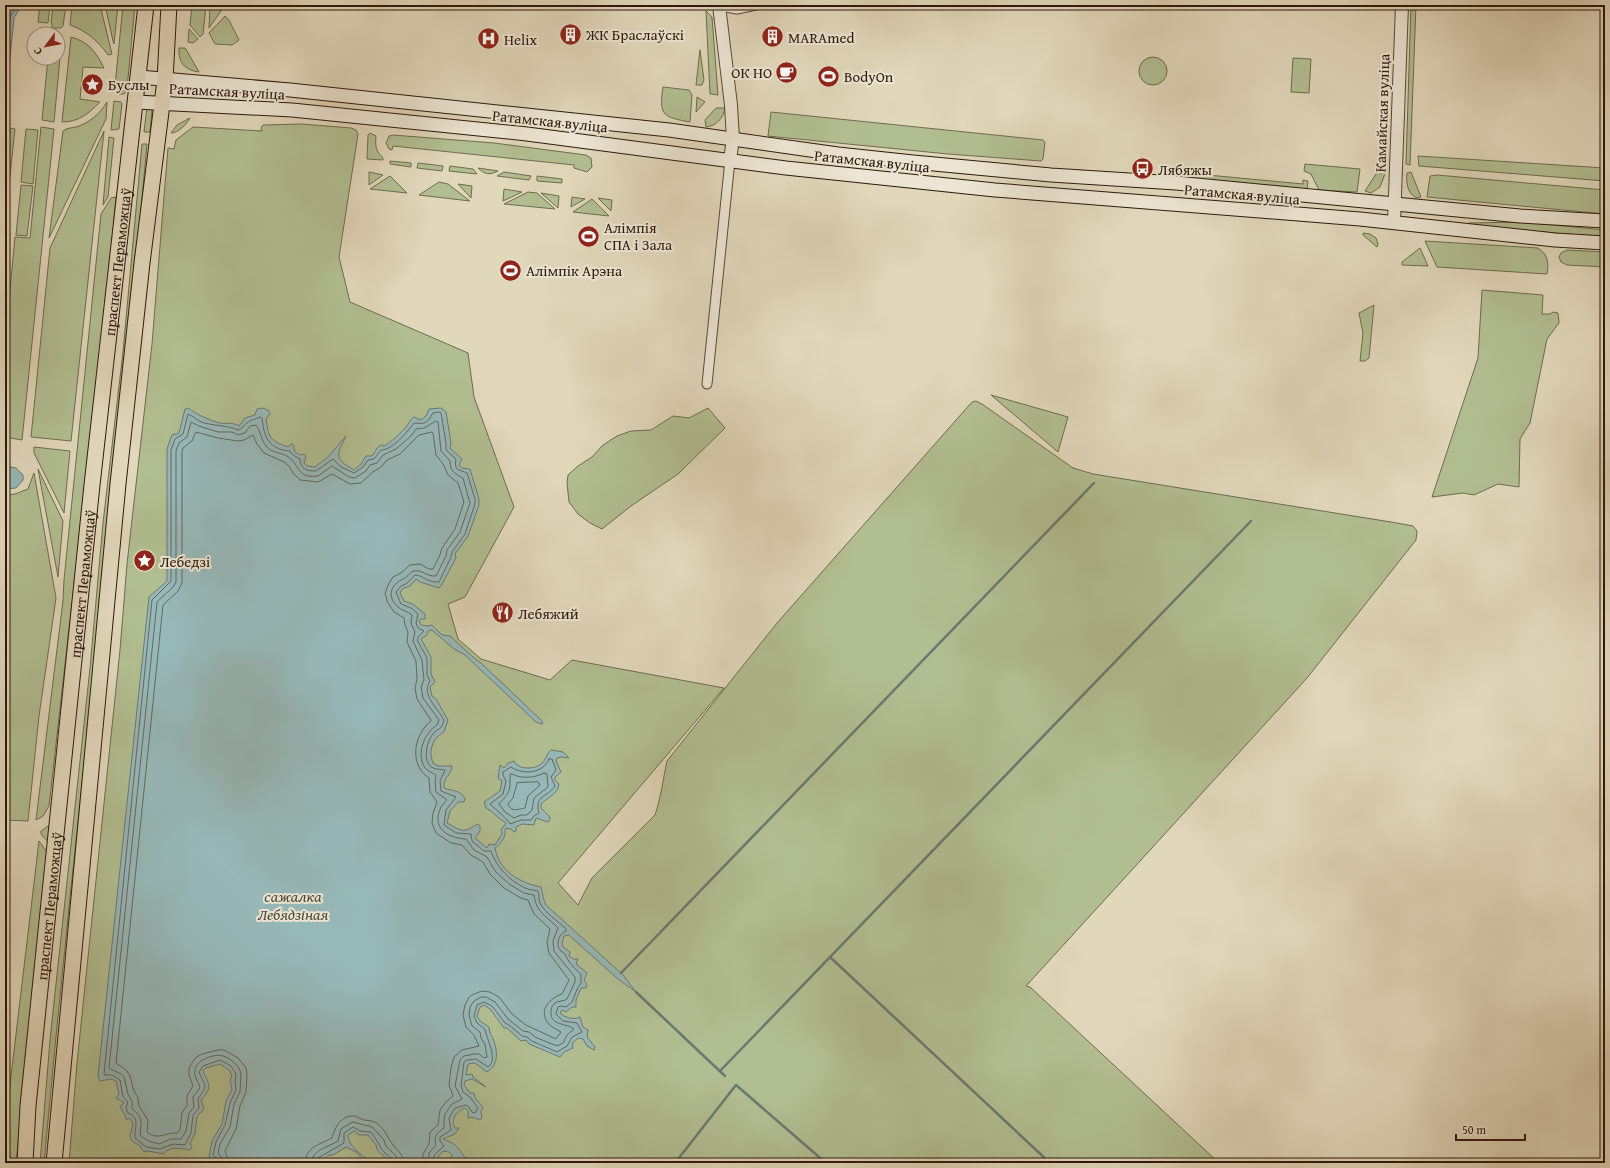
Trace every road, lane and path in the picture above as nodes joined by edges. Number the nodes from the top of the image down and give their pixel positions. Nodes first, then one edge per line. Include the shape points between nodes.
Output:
1 (146, 5) edge
2 (169, 5) edge
3 (756, 5) edge
4 (1402, 5) edge
5 (720, 6) edge
6 (139, 77) junction
7 (165, 80) junction
8 (136, 102) junction
9 (162, 103) junction
10 (733, 139) junction
11 (730, 160) junction
12 (1395, 204) junction
13 (1605, 221) edge
14 (1394, 222) junction
15 (1605, 243) edge
16 (707, 384) dead end
17 (25, 1163) edge
18 (54, 1163) edge

1 - 6 main road, праспект Пераможцаў
2 - 7 main road, праспект Пераможцаў
3 - 5 street via 737,9
4 - 12 street, Камайская вуліца
5 - 10 street
6 - 7 main road, Ратамская вуліца
6 - 8 main road, праспект Пераможцаў
7 - 9 main road, праспект Пераможцаў
7 - 10 main road, Ратамская вуліца via 435,104
8 - 9 main road, Ратамская вуліца
8 - 17 main road, праспект Пераможцаў via 92,485 28,1106
9 - 11 main road, Ратамская вуліца via 292,110 527,134
9 - 18 main road, праспект Пераможцаў via 119,476
10 - 11 street
10 - 12 main road, Ратамская вуліца via 913,162
11 - 14 main road, Ратамская вуліца via 995,190
11 - 16 street
12 - 13 main road, Ратамская вуліца
12 - 14 street, Камайская вуліца
14 - 15 main road, Ратамская вуліца

